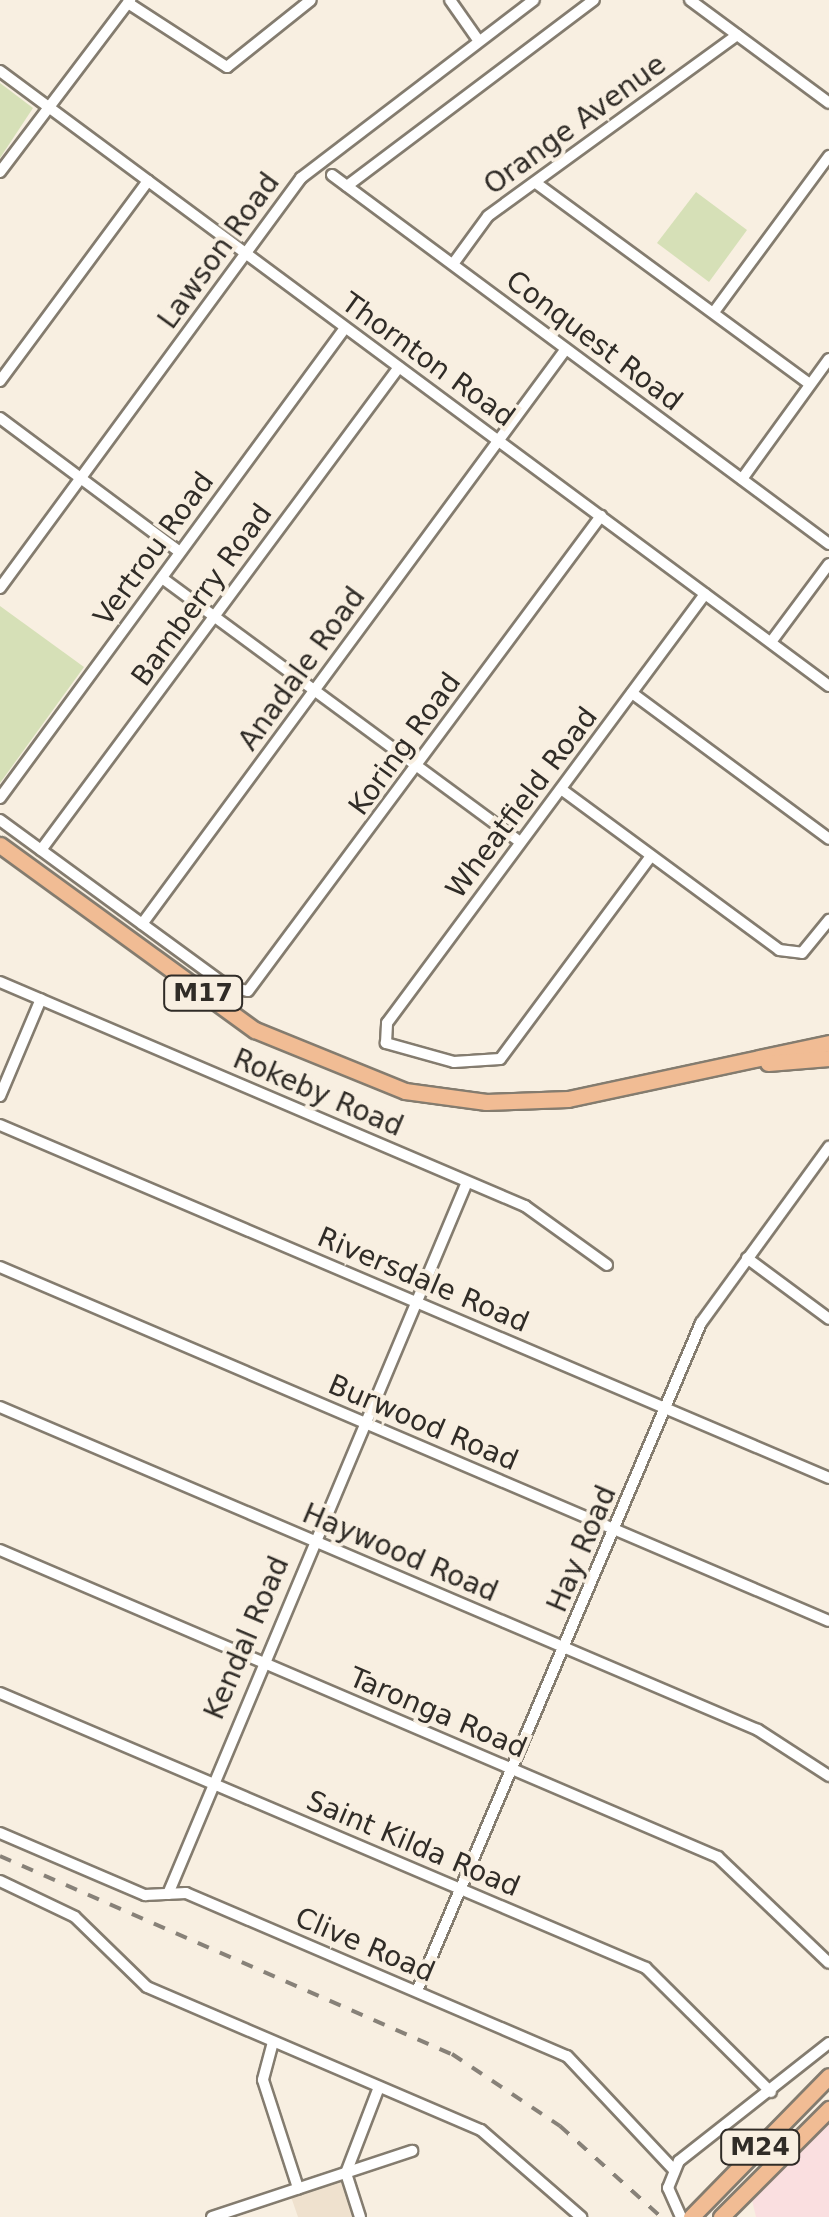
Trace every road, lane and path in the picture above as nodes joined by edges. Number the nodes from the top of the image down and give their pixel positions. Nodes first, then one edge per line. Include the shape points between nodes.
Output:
1 (311, 0) edge
2 (450, 0) edge
3 (534, 0) edge
4 (594, 0) edge
5 (690, 0) edge
6 (129, 1) edge
7 (737, 35) junction
8 (478, 40) junction
9 (0, 71) edge
10 (829, 103) edge
11 (49, 107) junction
12 (829, 156) edge
13 (0, 172) edge
14 (332, 175) dead end
15 (148, 181) junction
16 (536, 183) junction
17 (347, 186) junction
18 (246, 252) junction
19 (452, 264) junction
20 (714, 312) junction
21 (346, 328) junction
22 (566, 349) junction
23 (829, 359) edge
24 (398, 367) junction
25 (0, 381) edge
26 (810, 384) junction
27 (0, 418) edge
28 (499, 440) junction
29 (80, 478) junction
30 (742, 479) junction
31 (600, 516) junction
32 (829, 544) edge
33 (180, 552) junction
34 (829, 564) edge
35 (162, 578) junction
36 (0, 588) edge
37 (704, 594) junction
38 (214, 616) junction
39 (771, 642) junction
40 (829, 686) edge
41 (314, 691) junction
42 (632, 692) junction
43 (416, 766) junction
44 (561, 789) junction
45 (0, 798) edge
46 (0, 820) edge
47 (829, 839) edge
48 (520, 842) junction
49 (0, 845) edge
50 (41, 850) junction
51 (652, 856) junction
52 (829, 920) edge
53 (142, 924) junction
54 (0, 982) edge
55 (42, 1000) junction
56 (829, 1043) edge
57 (829, 1058) edge
58 (695, 1073) junction
59 (0, 1096) edge
60 (0, 1125) edge
61 (829, 1148) edge
62 (467, 1182) junction
63 (747, 1258) junction
64 (606, 1265) dead end
65 (0, 1267) edge
66 (416, 1302) junction
67 (829, 1319) edge
68 (0, 1407) edge
69 (666, 1408) junction
70 (363, 1422) junction
71 (829, 1478) edge
72 (614, 1529) junction
73 (314, 1540) junction
74 (0, 1550) edge
75 (829, 1621) edge
76 (564, 1647) junction
77 (262, 1663) junction
78 (0, 1692) edge
79 (512, 1769) junction
80 (829, 1776) edge
81 (210, 1781) junction
82 (0, 1833) edge
83 (0, 1881) edge
84 (460, 1889) junction
85 (168, 1894) junction
86 (829, 1963) edge
87 (417, 1991) junction
88 (273, 2042) junction
89 (829, 2043) edge
90 (829, 2076) edge
91 (379, 2087) junction
92 (772, 2092) junction
93 (829, 2109) edge
94 (412, 2151) dead end
95 (672, 2169) junction
96 (346, 2173) junction
97 (298, 2188) junction
98 (212, 2217) edge
99 (360, 2217) edge
100 (581, 2217) edge
101 (682, 2217) edge
102 (691, 2217) edge
103 (721, 2217) edge

1 - 6 street via 226,67
2 - 8 street
3 - 8 street, Lawson Road
4 - 17 street
5 - 7 street
6 - 11 street
7 - 10 street
7 - 16 street, Orange Avenue
8 - 18 street, Lawson Road via 318,160
9 - 11 street, Thornton Road
11 - 13 street
11 - 15 street, Thornton Road
12 - 20 street
14 - 17 street, Conquest Road
15 - 18 street, Thornton Road
15 - 25 street
16 - 19 street, Orange Avenue via 488,216
16 - 20 street
17 - 19 street, Conquest Road
18 - 21 street, Thornton Road
18 - 29 street, Lawson Road
19 - 22 street, Conquest Road
20 - 26 street
21 - 24 street, Thornton Road
21 - 33 street, Vertrou Road
22 - 28 street, Anadale Road
22 - 30 street, Conquest Road
23 - 26 street
24 - 28 street, Thornton Road
24 - 38 street, Bamberry Road
26 - 30 street
27 - 29 street
28 - 31 street, Thornton Road
28 - 41 street, Anadale Road
29 - 33 street
29 - 36 street, Lawson Road
30 - 32 street, Conquest Road
31 - 37 street, Thornton Road
31 - 43 street, Koring Road
33 - 35 street, Vertrou Road
34 - 39 street
35 - 38 street
35 - 45 street, Vertrou Road
37 - 39 street, Thornton Road
37 - 42 street, Wheatfield Road
38 - 41 street
38 - 50 street, Bamberry Road
39 - 40 street, Thornton Road
41 - 43 street
41 - 53 street, Anadale Road
42 - 44 street, Wheatfield Road
42 - 47 street
43 - 48 street
43 - 53 street, Koring Road via 242,993
44 - 48 street, Wheatfield Road
44 - 51 street
46 - 50 street
48 - 51 street, Wheatfield Road via 387,1023 386,1042 454,1062 500,1059
49 - 58 main road, M17 via 242,1022 354,1078 442,1098 525,1102
50 - 53 street
51 - 52 street via 787,953 806,950
54 - 55 street, Rokeby Road
55 - 59 street
55 - 62 street, Rokeby Road
56 - 58 main road, M17
57 - 58 main road, M17
60 - 66 street, Riversdale Road
61 - 63 street, Hay Road
62 - 64 street, Rokeby Road via 530,1208
62 - 66 street, Kendal Road
63 - 67 street
63 - 69 street, Hay Road via 701,1324
65 - 70 street, Burwood Road
66 - 69 street, Riversdale Road
66 - 70 street, Kendal Road
68 - 73 street, Haywood Road
69 - 71 street, Riversdale Road
69 - 72 street, Hay Road
70 - 72 street, Burwood Road
70 - 73 street, Kendal Road
72 - 75 street, Burwood Road
72 - 76 street, Hay Road
73 - 76 street, Haywood Road
73 - 77 street, Kendal Road
74 - 77 street, Taronga Road
76 - 79 street, Hay Road
76 - 80 street, Haywood Road via 792,1746
77 - 79 street, Taronga Road
77 - 81 street, Kendal Road
78 - 81 street, Saint Kilda Road
79 - 84 street, Hay Road
79 - 86 street, Taronga Road via 722,1860
81 - 84 street, Saint Kilda Road
81 - 85 street, Kendal Road
82 - 85 street, Clive Road via 145,1895
83 - 88 street via 76,1916 146,1987
84 - 87 street, Hay Road
84 - 92 street, Saint Kilda Road via 649,1970
85 - 87 street, Clive Road via 186,1893
87 - 95 street, Clive Road via 570,2058
88 - 91 street
88 - 97 street via 264,2086
89 - 92 street
90 - 102 main road, M24
91 - 96 street
91 - 100 street via 482,2130
92 - 95 street
93 - 103 main road, M24
94 - 96 street
95 - 101 street via 670,2199
96 - 97 street
96 - 99 street
97 - 98 street

